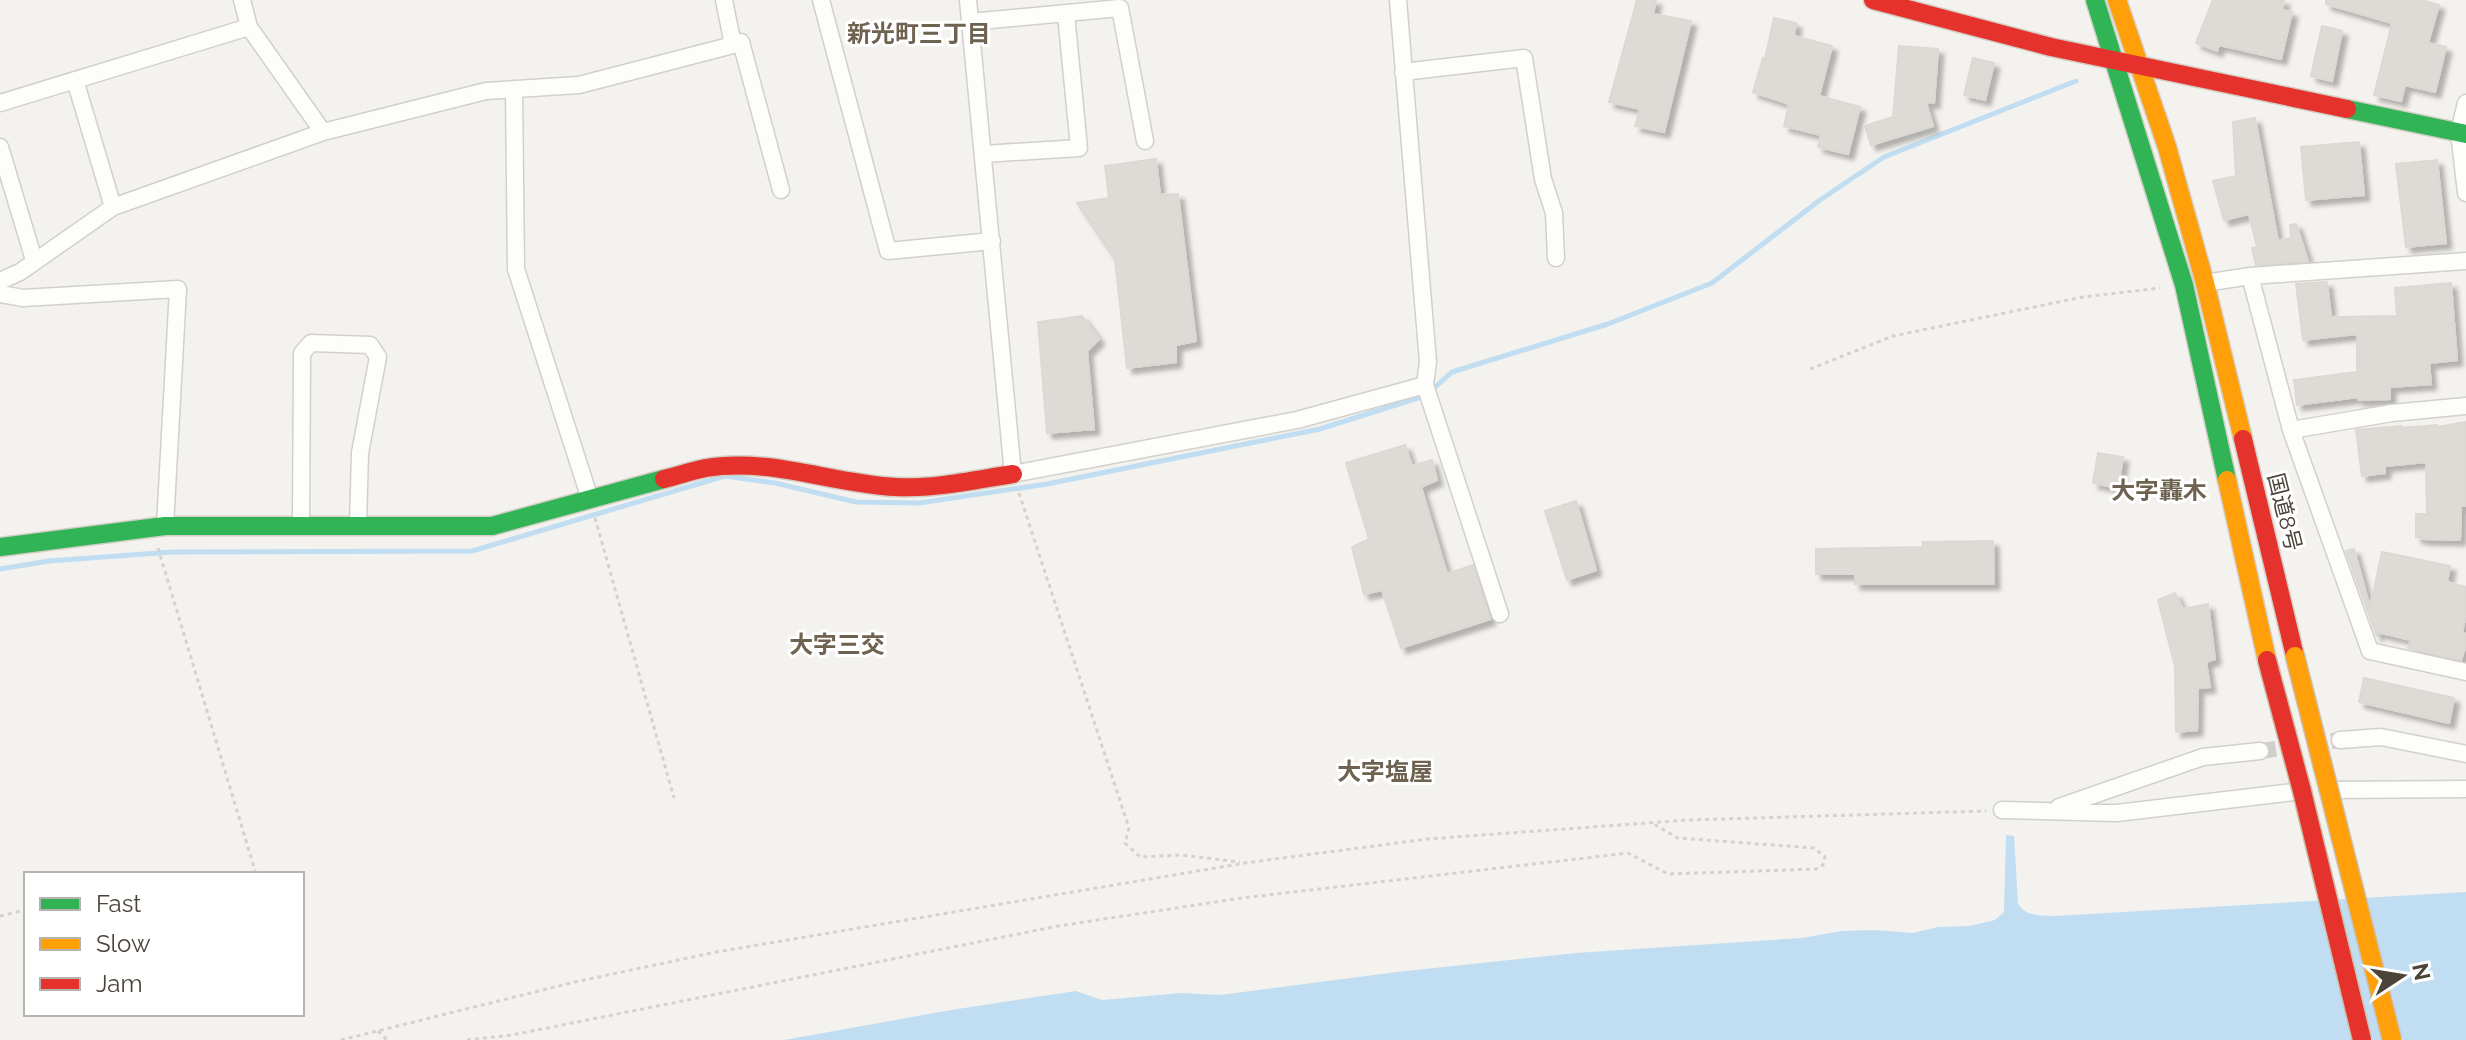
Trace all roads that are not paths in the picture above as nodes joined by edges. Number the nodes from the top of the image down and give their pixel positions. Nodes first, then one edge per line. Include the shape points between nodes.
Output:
1 (242, 0) edge
2 (724, 0) edge
3 (821, 0) edge
4 (968, 0) edge
5 (1398, 0) edge
6 (1873, 0) edge
7 (2095, 0) edge
8 (2117, 0) edge
9 (1066, 14) junction
10 (970, 22) junction
11 (249, 27) junction
12 (733, 45) junction
13 (2113, 59) junction
14 (2137, 63) junction
15 (1403, 72) junction
16 (75, 80) junction
17 (514, 89) junction
18 (0, 103) edge
19 (2466, 103) edge
20 (323, 132) junction
21 (2463, 133) edge
22 (1145, 141) dead end
23 (0, 147) edge
24 (984, 154) junction
25 (781, 190) dead end
26 (2466, 193) edge
27 (113, 207) junction
28 (992, 241) junction
29 (1556, 258) dead end
30 (34, 260) junction
31 (2466, 261) edge
32 (2250, 276) junction
33 (0, 281) edge
34 (2205, 283) junction
35 (0, 294) edge
36 (1425, 385) junction
37 (2466, 406) edge
38 (2291, 430) junction
39 (1013, 474) junction
40 (590, 499) junction
41 (301, 525) junction
42 (358, 525) junction
43 (159, 528) junction
44 (0, 547) edge
45 (1500, 614) dead end
46 (2466, 672) edge
47 (2340, 740) tunnel mouth
48 (2260, 751) tunnel mouth
49 (2466, 754) edge
50 (2466, 789) edge
51 (2328, 790) junction
52 (2302, 791) junction
53 (2362, 1040) edge
54 (2392, 1040) edge

1 - 11 street
2 - 12 street
3 - 28 street via 888,251
4 - 10 street
5 - 15 street
6 - 13 main road
7 - 13 main road
8 - 14 main road, 国道8号
9 - 10 street
9 - 22 street via 1120,8
9 - 24 street via 1079,148
10 - 24 street
11 - 16 street
11 - 20 street
12 - 17 street via 579,85
12 - 25 street via 741,42
13 - 14 main road
13 - 52 main road, bridge via 2184,285 2267,660
14 - 21 main road
14 - 34 main road, 国道8号
15 - 29 street via 1524,58 1543,179 1554,213
15 - 36 street via 1428,362
16 - 18 street
16 - 27 street
17 - 20 street via 454,97
17 - 40 street via 516,269
19 - 21 street
20 - 27 street
21 - 26 street
23 - 30 street
24 - 28 street
27 - 30 street
28 - 39 street
30 - 33 street
31 - 32 street
32 - 34 street
32 - 38 street
34 - 51 main road, 国道8号, bridge
35 - 43 street via 23,298 178,289
36 - 39 street via 1297,420
36 - 45 street
37 - 38 street
38 - 46 street via 2370,651
39 - 40 main road via 886,487 731,465
40 - 42 main road via 492,526
41 - 42 main road
41 - 42 street via 302,353 311,343 370,345 378,357 360,453
41 - 43 main road
43 - 44 main road
47 - 49 street via 2381,737
48 - 52 street via 2203,757 2056,808 2002,810 2117,813
50 - 51 street
51 - 54 main road, 国道8号, bridge
52 - 53 main road, bridge

